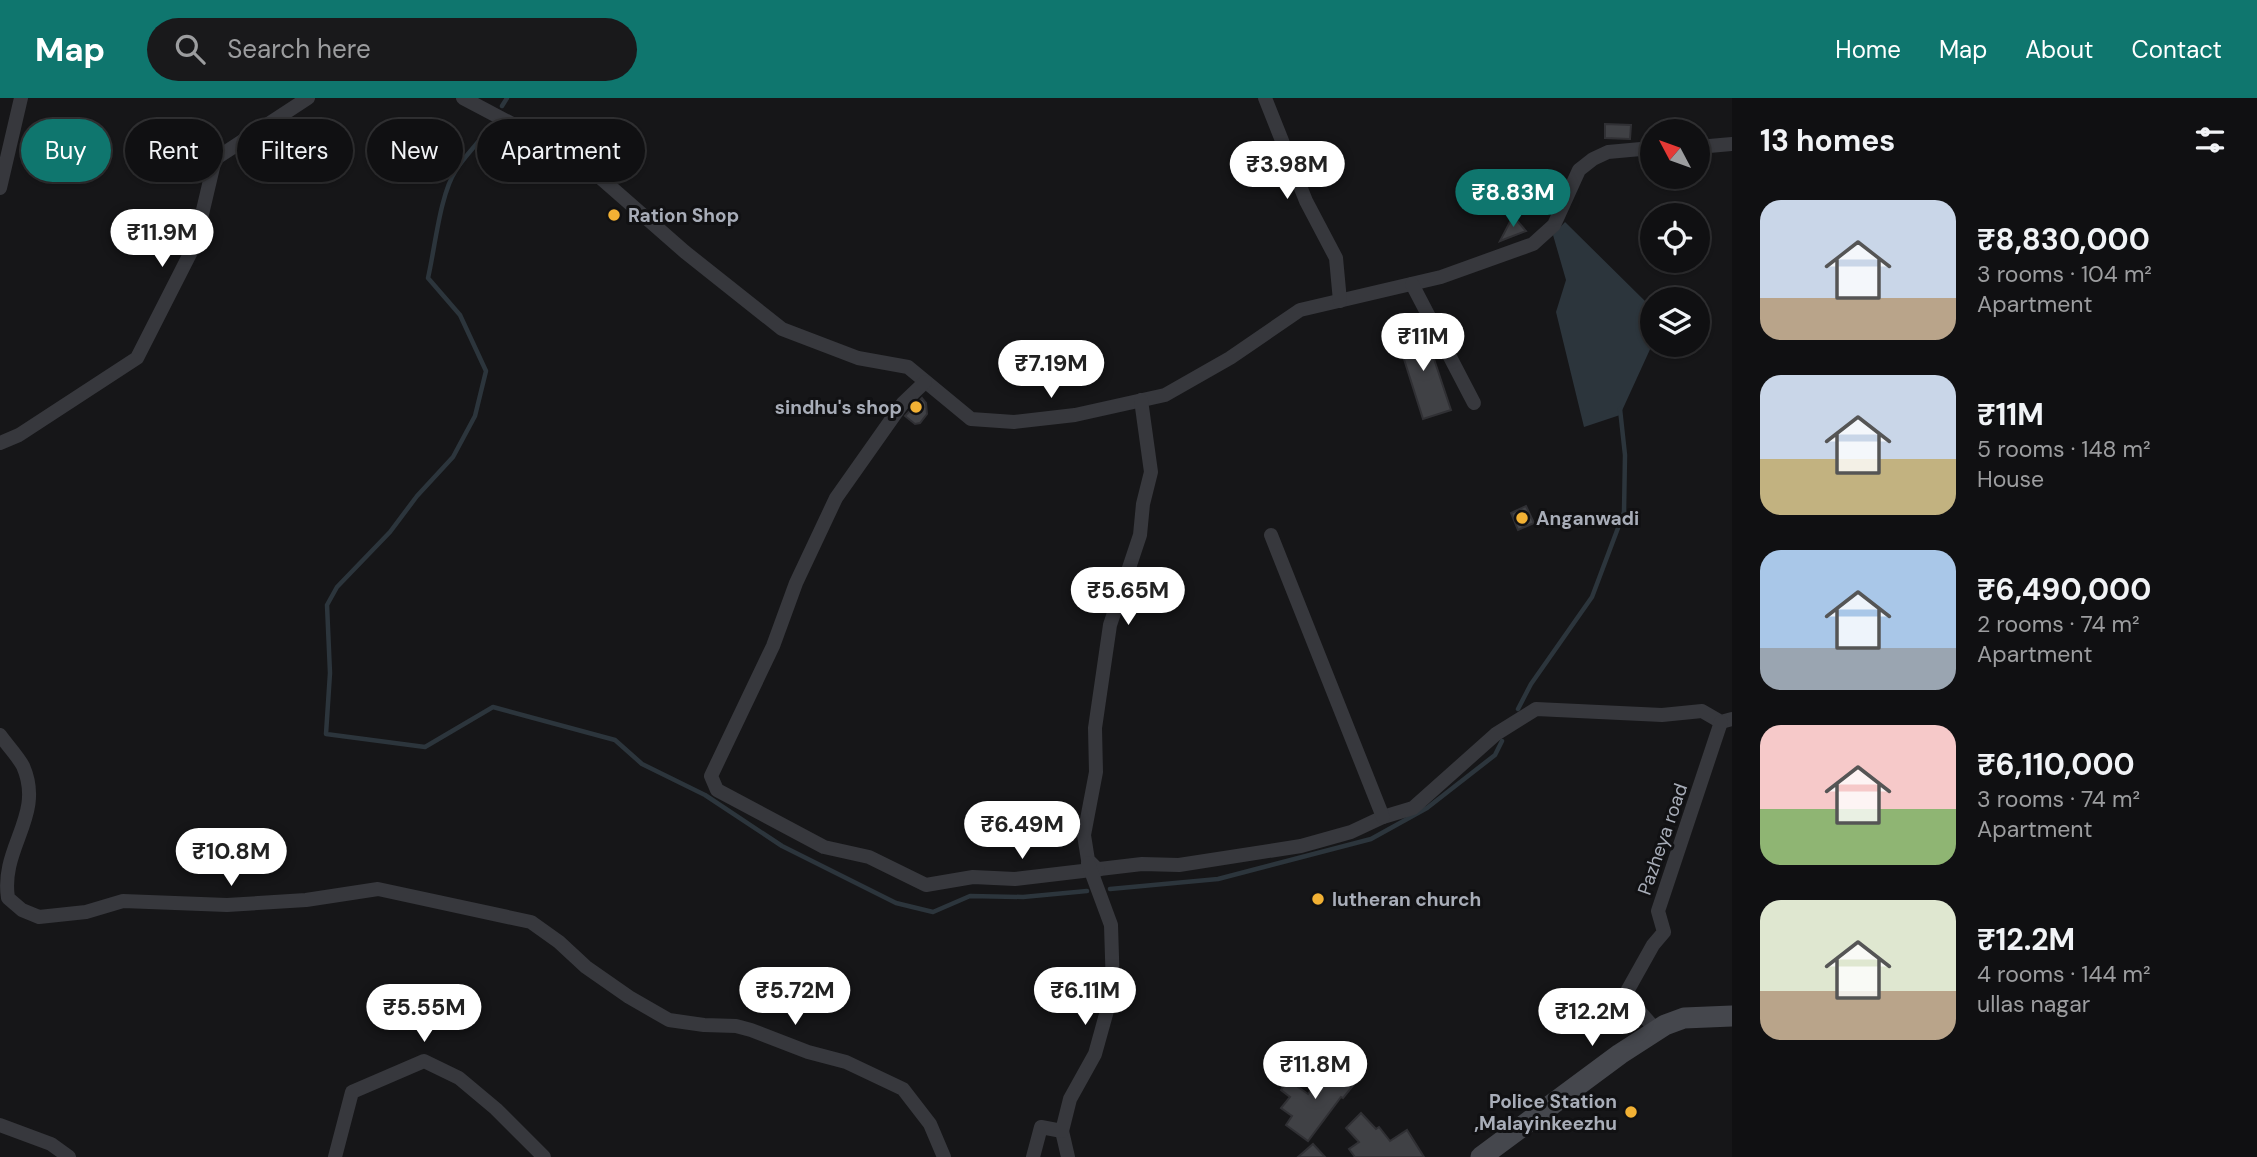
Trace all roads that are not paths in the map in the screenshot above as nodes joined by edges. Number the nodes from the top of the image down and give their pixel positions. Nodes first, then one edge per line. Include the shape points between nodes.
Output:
1 (20, 98) edge
2 (308, 98) edge
3 (463, 98) edge
4 (1265, 98) edge
5 (1732, 144) edge
6 (1710, 146) edge
7 (1640, 149) edge
8 (0, 188) edge
9 (1412, 284) junction
10 (1340, 301) junction
11 (925, 382) junction
12 (1141, 400) junction
13 (1475, 402) dead end
14 (0, 443) edge
15 (1271, 535) dead end
16 (1726, 720) edge
17 (0, 735) edge
18 (1383, 817) junction
19 (1092, 867) junction
20 (1732, 1016) edge
21 (1656, 1030) junction
22 (0, 1125) edge
23 (1062, 1131) junction
24 (69, 1157) edge
25 (335, 1157) edge
26 (544, 1157) edge
27 (944, 1157) edge
28 (1033, 1157) edge
29 (1069, 1157) edge
30 (1481, 1157) edge

1 - 8 street
2 - 14 street via 215,159 195,244 137,358
3 - 11 street via 533,135 555,138 685,252 782,329 858,358 908,367
4 - 10 street via 1306,201 1336,258
5 - 6 street
7 - 9 street via 1608,152 1579,170 1553,225 1533,244
9 - 10 street
9 - 13 street
10 - 12 street via 1300,310 1165,395
11 - 12 street via 971,419 1014,422 1075,415
11 - 19 street via 903,403 836,498 796,583 773,646 710,776 717,790 824,846 869,857 926,885 973,877 1015,879
12 - 19 street via 1151,472 1140,536 1110,625 1095,727 1096,772 1084,835
15 - 18 street
16 - 18 street via 1702,711 1662,715 1535,709 1496,734 1413,808
16 - 21 street, Pazheya road via 1658,911 1664,932 1625,995
17 - 27 street via 29,783 29,812 15,842 6,884 8,898 22,910 39,917 86,912 123,901 227,905 378,889 531,922 586,967 668,1020 751,1030 846,1062 902,1089 930,1124
18 - 19 street via 1301,846 1179,865
19 - 23 street via 1111,925 1113,989 1096,1054 1070,1100
20 - 21 main road via 1684,1018
21 - 30 main road
22 - 24 street via 51,1144
23 - 28 street via 1041,1127
23 - 29 street
25 - 26 street via 352,1092 424,1061 460,1078

